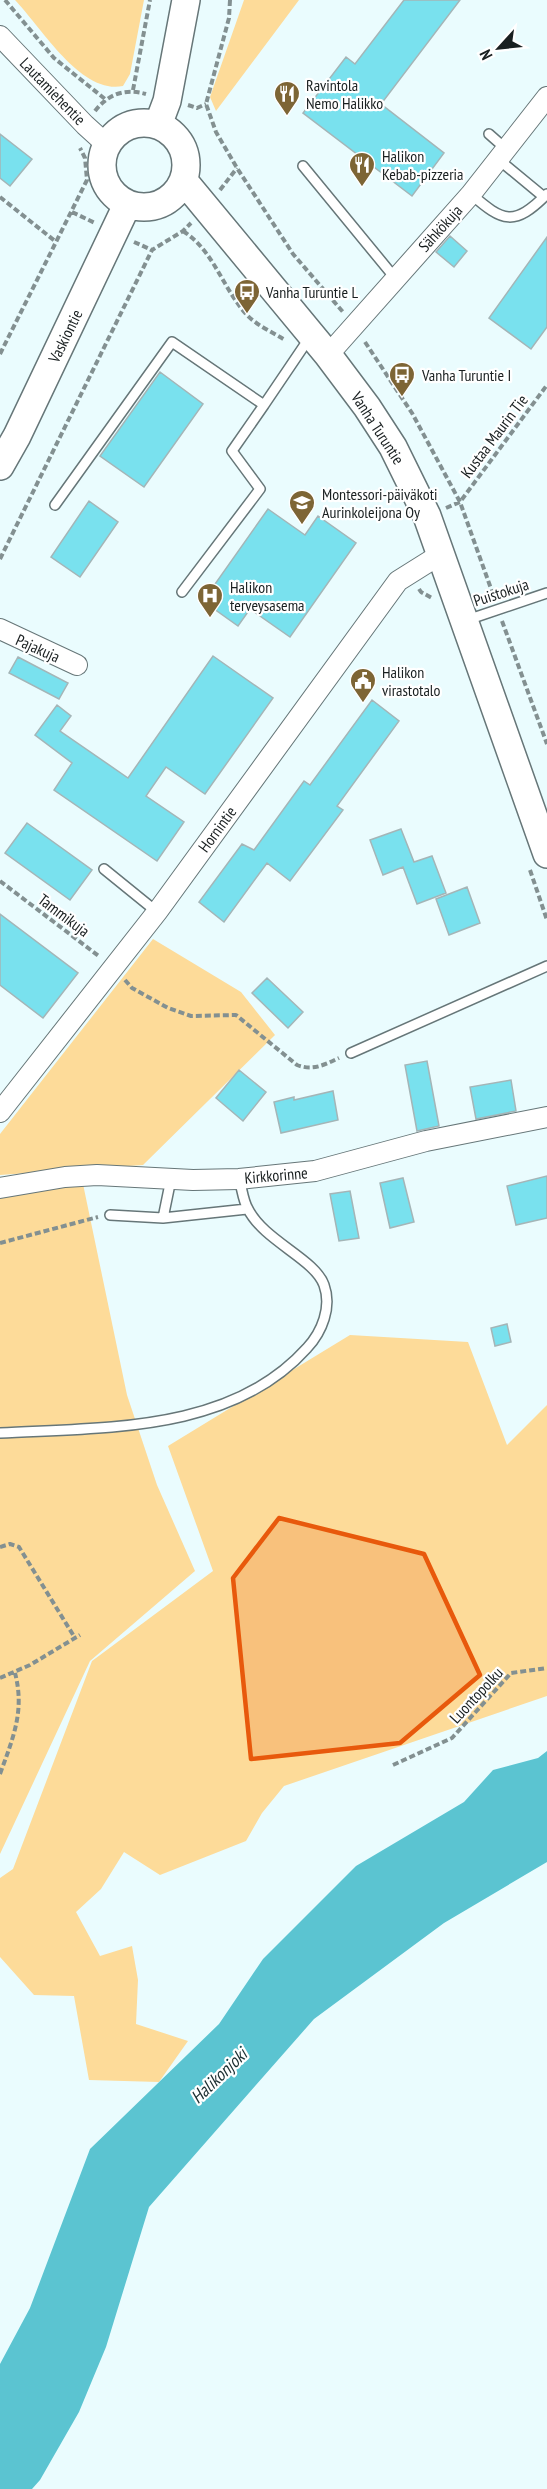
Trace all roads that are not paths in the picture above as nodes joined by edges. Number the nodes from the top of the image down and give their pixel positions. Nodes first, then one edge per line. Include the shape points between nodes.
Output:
1 (186, 0) edge
2 (0, 36) edge
3 (547, 97) edge
4 (158, 125) junction
5 (489, 134) dead end
6 (107, 145) junction
7 (502, 154) junction
8 (303, 166) dead end
9 (184, 181) junction
10 (471, 194) junction
11 (545, 196) edge
12 (127, 205) junction
13 (395, 278) junction
14 (312, 348) junction
15 (264, 405) junction
16 (0, 466) edge
17 (55, 505) dead end
18 (441, 554) junction
19 (182, 592) dead end
20 (547, 593) edge
21 (465, 620) junction
22 (0, 629) edge
23 (77, 665) dead end
24 (537, 857) edge
25 (105, 869) dead end
26 (157, 912) junction
27 (547, 966) edge
28 (351, 1053) road end
29 (0, 1112) edge
30 (547, 1116) edge
31 (171, 1178) junction
32 (239, 1179) junction
33 (0, 1188) edge
34 (247, 1209) junction
35 (110, 1215) road end
36 (163, 1218) junction
37 (0, 1433) edge

1 - 4 street via 167,101
2 - 6 street, Lautamiehentie
3 - 7 street, Sähkökuja
4 - 6 street via 127,126
4 - 9 street via 168,130 183,148
5 - 7 lane
6 - 12 street via 102,169 105,181 110,191
7 - 10 street, Sähkökuja
7 - 11 lane
8 - 13 lane
9 - 12 street via 171,199 161,205
9 - 14 street, Vanha Turuntie
10 - 11 lane via 494,214 510,218 530,211
10 - 13 street, Sähkökuja
12 - 16 street, Vaskiontie
13 - 14 street, Sähkökuja
14 - 15 lane
14 - 18 street, Vanha Turuntie via 367,407 393,447
15 - 17 lane via 172,342
15 - 19 lane via 232,451 260,489
18 - 21 street, Vanha Turuntie
18 - 26 street, Hornintie via 399,581
20 - 21 lane, Puistokuja
21 - 24 street, Vanha Turuntie
22 - 23 street, Pajakuja
25 - 26 lane
26 - 29 street, Hornintie
27 - 28 lane
30 - 32 street, Kirkkorinne via 426,1141 315,1171
31 - 32 street, Kirkkorinne
31 - 33 street, Kirkkorinne via 98,1174
31 - 36 lane
32 - 34 lane
34 - 36 lane
34 - 37 lane via 272,1238 316,1271 324,1285 326,1301 321,1327 296,1359 252,1391 196,1412 113,1426
35 - 36 lane

